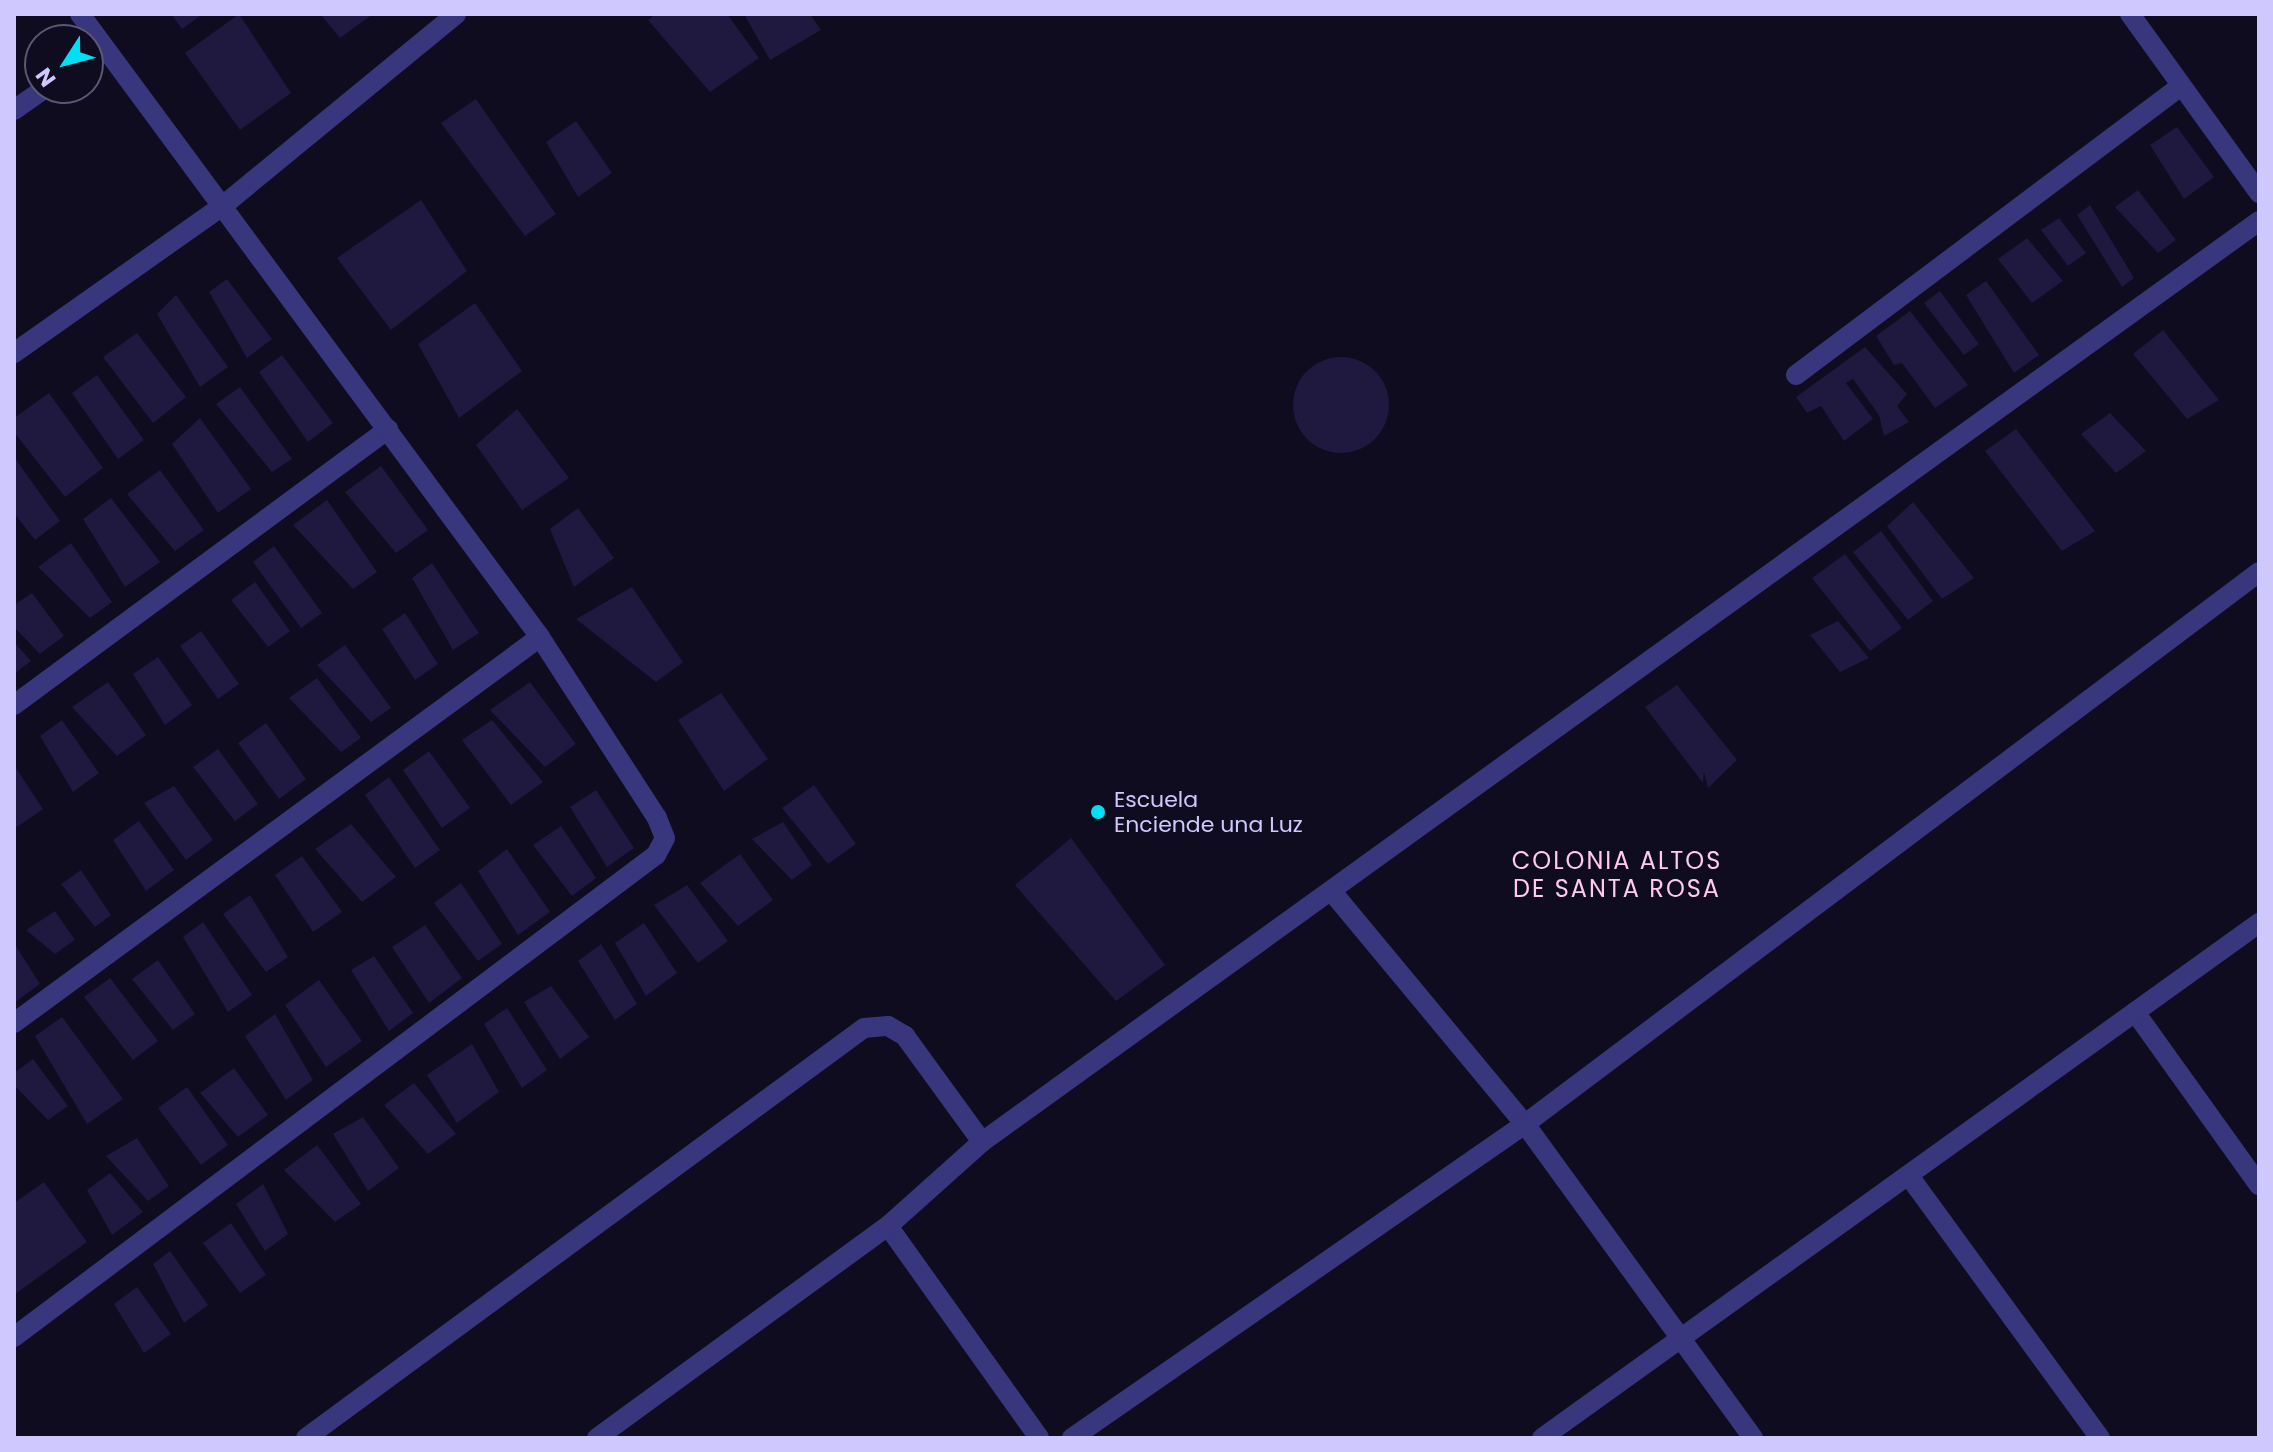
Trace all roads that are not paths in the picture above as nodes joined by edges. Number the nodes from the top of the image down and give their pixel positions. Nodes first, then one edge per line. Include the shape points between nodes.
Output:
1 (456, 14) edge
2 (2130, 14) edge
3 (104, 62) edge
4 (2181, 86) junction
5 (2259, 193) edge
6 (225, 204) junction
7 (2259, 221) edge
8 (14, 353) edge
9 (1796, 375) dead end
10 (388, 429) junction
11 (2259, 572) edge
12 (540, 637) junction
13 (14, 705) edge
14 (1333, 893) junction
15 (2259, 923) edge
16 (2135, 1012) junction
17 (14, 1023) edge
18 (1525, 1124) junction
19 (982, 1142) junction
20 (1909, 1176) junction
21 (2259, 1185) edge
22 (888, 1226) junction
23 (14, 1337) edge
24 (1681, 1338) junction
25 (306, 1438) edge
26 (597, 1438) edge
27 (1039, 1438) edge
28 (1072, 1438) edge
29 (1542, 1438) edge
30 (1753, 1438) edge
31 (2100, 1438) edge

1 - 6 street
2 - 4 street
3 - 6 street
4 - 5 street
4 - 9 street
6 - 8 street
6 - 10 street
7 - 14 street
10 - 12 street
10 - 13 street
11 - 18 street
12 - 17 street
12 - 23 street via 657,818 665,838 656,855
14 - 18 street
14 - 19 street
15 - 16 street
16 - 20 street
16 - 21 street
18 - 24 street
18 - 28 street
19 - 22 street
19 - 25 street via 905,1036 888,1026 864,1028
20 - 24 street
20 - 31 street
22 - 26 street
22 - 27 street
24 - 29 street
24 - 30 street

